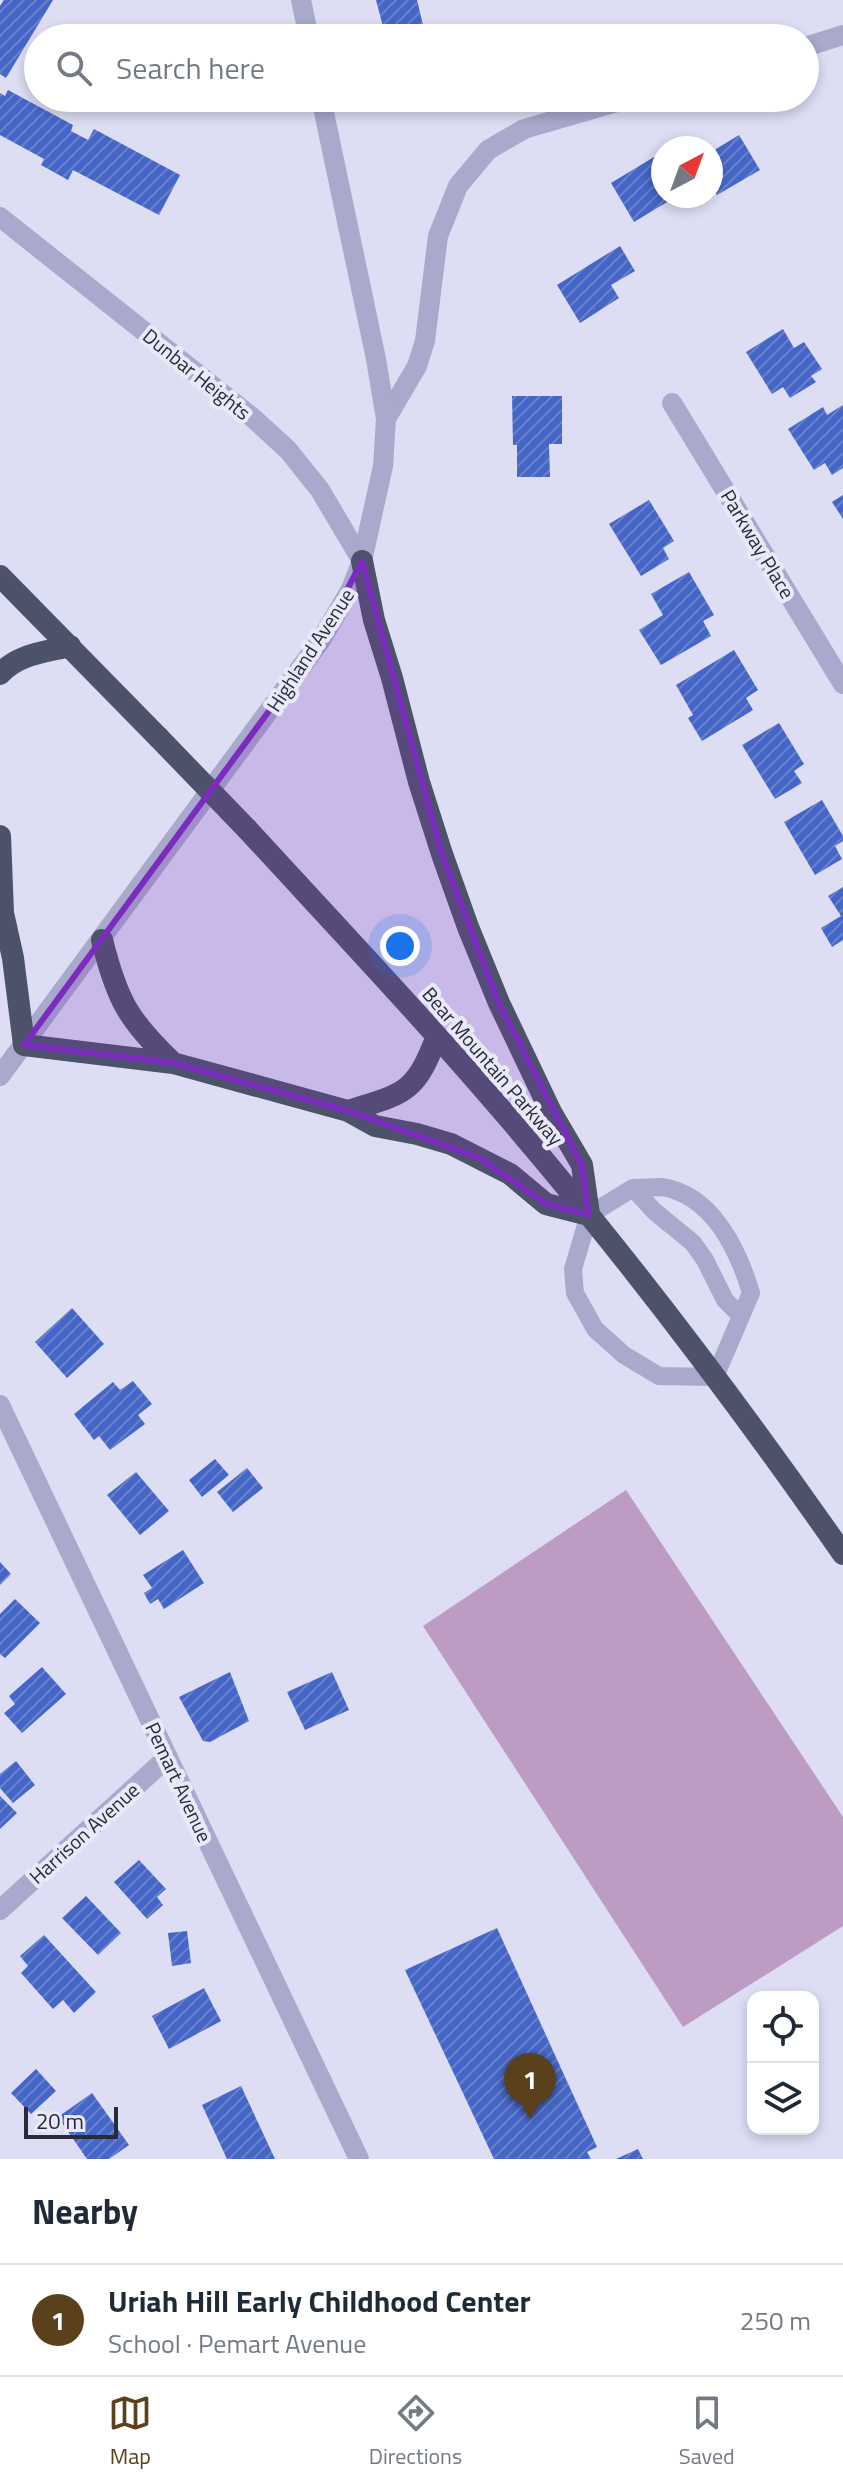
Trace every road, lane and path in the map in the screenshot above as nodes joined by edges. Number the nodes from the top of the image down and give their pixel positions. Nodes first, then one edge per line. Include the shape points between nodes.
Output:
1 (301, 0) edge
2 (306, 24) edge
3 (843, 35) edge
4 (819, 43) edge
5 (324, 112) edge
6 (583, 112) edge
7 (0, 217) edge
8 (672, 403) dead end
9 (386, 419) junction
10 (362, 561) junction
11 (0, 576) edge
12 (70, 646) junction
13 (0, 674) edge
14 (843, 684) edge
15 (0, 836) edge
16 (102, 940) junction
17 (437, 1036) junction
18 (24, 1045) junction
19 (173, 1063) junction
20 (0, 1076) edge
21 (348, 1111) junction
22 (633, 1188) junction
23 (589, 1215) junction
24 (741, 1316) junction
25 (715, 1377) junction
26 (0, 1405) edge
27 (843, 1554) edge
28 (168, 1757) junction
29 (0, 1910) edge
30 (359, 2159) edge

1 - 2 street
3 - 4 street
5 - 9 street, Highland Avenue
6 - 9 street via 524,129 488,150 458,186 438,236 425,341 417,366
7 - 10 street, Dunbar Heights via 288,450 320,490
8 - 14 street, Parkway Place
9 - 10 street, Highland Avenue via 383,466
10 - 16 street, Highland Avenue via 321,640
10 - 23 highway via 442,854 499,1003 582,1165
11 - 12 highway, Bear Mountain Parkway
12 - 13 highway via 24,657
12 - 17 highway, Bear Mountain Parkway, bridge
15 - 18 highway via 3,913
16 - 18 street, Highland Avenue
16 - 19 highway via 126,1011
17 - 21 highway via 414,1083
17 - 23 highway, Bear Mountain Parkway
18 - 19 highway
18 - 20 street, Highland Avenue
19 - 21 highway
21 - 23 highway via 375,1126 451,1144 510,1174 546,1204
22 - 23 lane
22 - 24 lane via 693,1243 725,1300
22 - 24 lane via 677,1189 724,1230 751,1293
23 - 25 highway, Bear Mountain Parkway
23 - 25 lane via 573,1269 575,1293 595,1329 659,1376
24 - 25 lane
25 - 27 highway, Bear Mountain Parkway
26 - 28 street, Pemart Avenue
28 - 29 street, Harrison Avenue
28 - 30 street, Pemart Avenue

